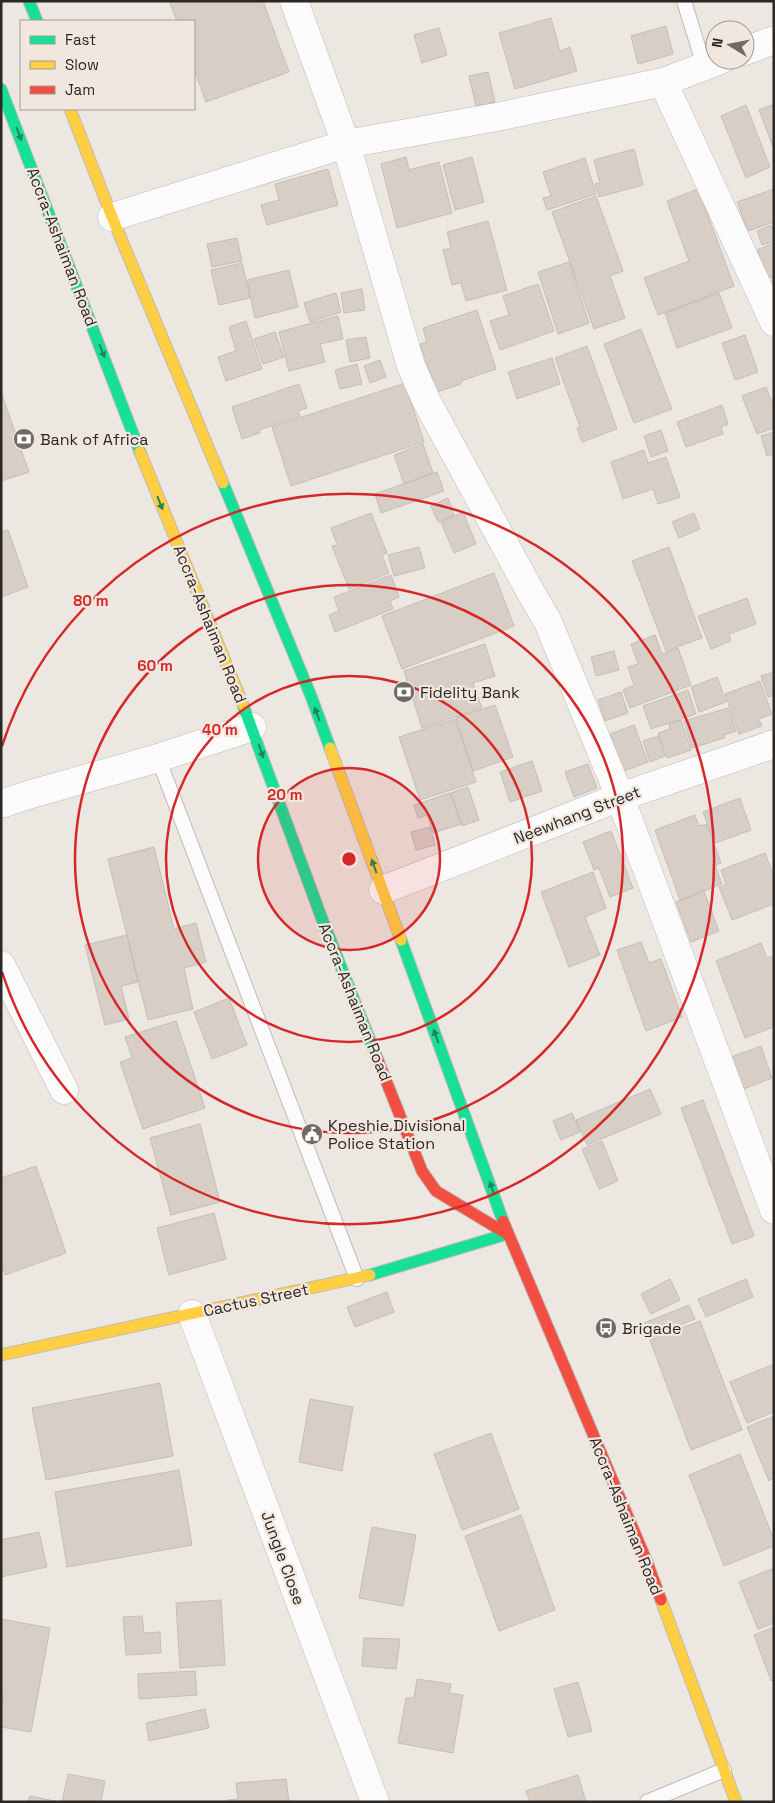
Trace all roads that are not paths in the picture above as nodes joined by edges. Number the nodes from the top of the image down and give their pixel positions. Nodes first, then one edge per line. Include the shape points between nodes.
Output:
1 (29, 1) edge
2 (294, 1) edge
3 (684, 1) edge
4 (37, 20) edge
5 (774, 40) edge
6 (705, 46) edge
7 (755, 47) edge
8 (705, 66) edge
9 (664, 82) junction
10 (3, 98) edge
11 (70, 110) edge
12 (346, 144) junction
13 (112, 217) junction
14 (774, 322) edge
15 (252, 728) junction
16 (774, 744) edge
17 (158, 758) junction
18 (620, 797) junction
19 (1, 804) edge
20 (383, 890) junction
21 (3, 973) edge
22 (64, 1090) dead end
23 (774, 1210) edge
24 (508, 1234) junction
25 (357, 1278) junction
26 (192, 1314) junction
27 (1, 1355) edge
28 (724, 1770) junction
29 (375, 1802) edge
30 (648, 1802) edge
31 (736, 1802) edge

1 - 4 main road
2 - 12 street
3 - 6 lane
5 - 7 street
8 - 9 street
9 - 12 street
9 - 14 street
10 -> 15 main road, Accra-Ashaiman Road via 158,499
11 - 13 main road, Accra-Ashaiman Road
12 - 13 street
12 - 18 street via 411,366 427,402 548,622
20 -> 13 main road, Accra-Ashaiman Road via 311,696
15 - 17 street
15 -> 24 main road, Accra-Ashaiman Road via 322,919 422,1171 436,1191
16 - 18 street, Neewhang Street
17 - 19 street
17 - 25 lane
18 - 20 street, Neewhang Street
18 - 23 street
24 -> 20 main road, Accra-Ashaiman Road
21 - 22 street
24 - 25 main road, Cactus Street
24 - 28 main road, Accra-Ashaiman Road via 646,1562
25 - 26 main road, Cactus Street
26 - 27 main road, Cactus Street
26 - 29 street, Jungle Close
28 - 30 lane
28 - 31 main road, Accra-Ashaiman Road

